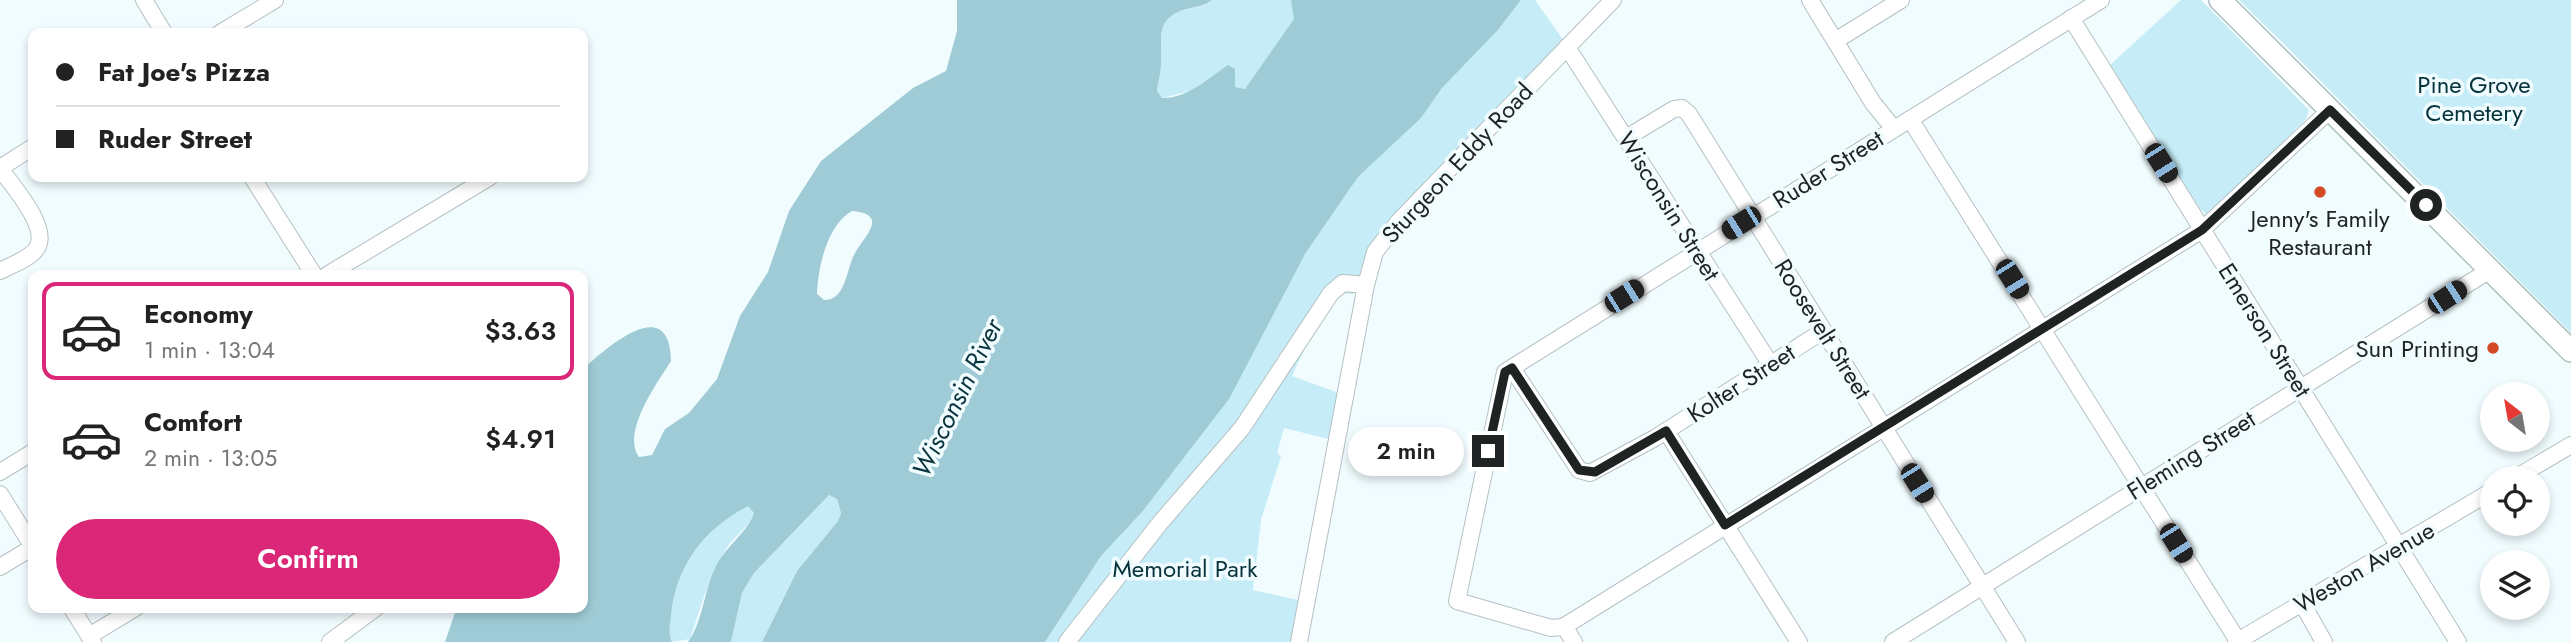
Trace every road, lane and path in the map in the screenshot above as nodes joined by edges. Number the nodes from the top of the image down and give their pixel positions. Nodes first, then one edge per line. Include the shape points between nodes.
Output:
1 (144, 0) edge
2 (275, 0) edge
3 (1613, 0) edge
4 (1810, 0) edge
5 (1901, 0) edge
6 (2101, 0) edge
7 (2220, 0) edge
8 (2071, 18) junction
9 (161, 28) edge
10 (228, 28) edge
11 (1835, 41) junction
12 (1567, 47) junction
13 (2330, 110) junction
14 (1910, 119) junction
15 (1894, 129) junction
16 (1626, 138) junction
17 (28, 151) edge
18 (0, 168) edge
19 (255, 182) edge
20 (482, 182) edge
21 (1753, 216) junction
22 (2202, 230) junction
23 (1697, 250) junction
24 (311, 270) edge
25 (335, 270) edge
26 (2490, 270) junction
27 (0, 271) edge
28 (1366, 285) junction
29 (2043, 329) junction
30 (1823, 331) junction
31 (2571, 351) edge
32 (1771, 365) junction
33 (1512, 368) junction
34 (2300, 388) junction
35 (1883, 428) junction
36 (1666, 431) junction
37 (2571, 445) edge
38 (28, 455) edge
39 (2535, 466) edge
40 (0, 472) edge
41 (2141, 486) junction
42 (0, 494) edge
43 (2480, 498) edge
44 (1725, 525) junction
45 (28, 539) edge
46 (2399, 546) junction
47 (28, 550) edge
48 (0, 567) edge
49 (1982, 586) junction
50 (2302, 603) junction
51 (75, 613) edge
52 (128, 613) edge
53 (369, 613) edge
54 (1564, 626) junction
55 (91, 639) edge
56 (2237, 641) edge
57 (330, 642) edge
58 (1068, 642) edge
59 (1299, 642) edge
60 (1574, 642) edge
61 (1799, 642) edge
62 (1893, 642) edge
63 (2017, 642) edge
64 (2324, 642) edge
65 (2458, 642) edge

1 - 9 street
2 - 10 street
3 - 12 street, Sturgeon Eddy Road
4 - 11 street
5 - 11 street
6 - 8 street, Ruder Street
7 - 13 main road
8 - 14 street, Ruder Street
8 - 22 street, Emerson Street
11 - 15 street
12 - 16 street, Wisconsin Street
12 - 28 street, Sturgeon Eddy Road via 1394,226 1375,252
13 - 22 street
13 - 26 main road
14 - 15 street, Ruder Street
14 - 29 street
15 - 21 street, Ruder Street
16 - 21 street, Roosevelt Street via 1674,109 1685,110
16 - 23 street, Wisconsin Street
17 - 18 street
18 - 27 street via 41,234 33,253
19 - 24 street
20 - 25 street
21 - 23 street, Ruder Street
21 - 30 street, Roosevelt Street
22 - 29 street
22 - 34 street, Emerson Street
23 - 32 street, Wisconsin Street
23 - 33 street, Ruder Street
26 - 31 main road
26 - 34 street, Fleming Street
28 - 58 street via 1343,283 1331,293 1242,428 1143,543
28 - 59 street, Sturgeon Eddy Road
29 - 35 street
29 - 41 street
30 - 32 street, Kolter Street
30 - 35 street, Roosevelt Street
32 - 36 street, Kolter Street
33 - 36 street, Kolter Street via 1566,453 1585,473 1595,472
33 - 54 street via 1505,372 1457,601 1551,628
34 - 41 street, Fleming Street
34 - 46 street, Emerson Street
35 - 44 street
35 - 49 street, Roosevelt Street
36 - 44 street
37 - 39 street
38 - 40 street
41 - 49 street, Fleming Street
41 - 56 street
42 - 45 street
43 - 46 street, Weston Avenue
44 - 54 street
44 - 61 street
46 - 50 street, Weston Avenue
46 - 65 street, Emerson Street
47 - 48 street
49 - 62 street, Fleming Street
49 - 63 street, Roosevelt Street
50 - 56 street, Weston Avenue
50 - 64 street
51 - 55 street
52 - 55 street
53 - 57 street
54 - 60 street

